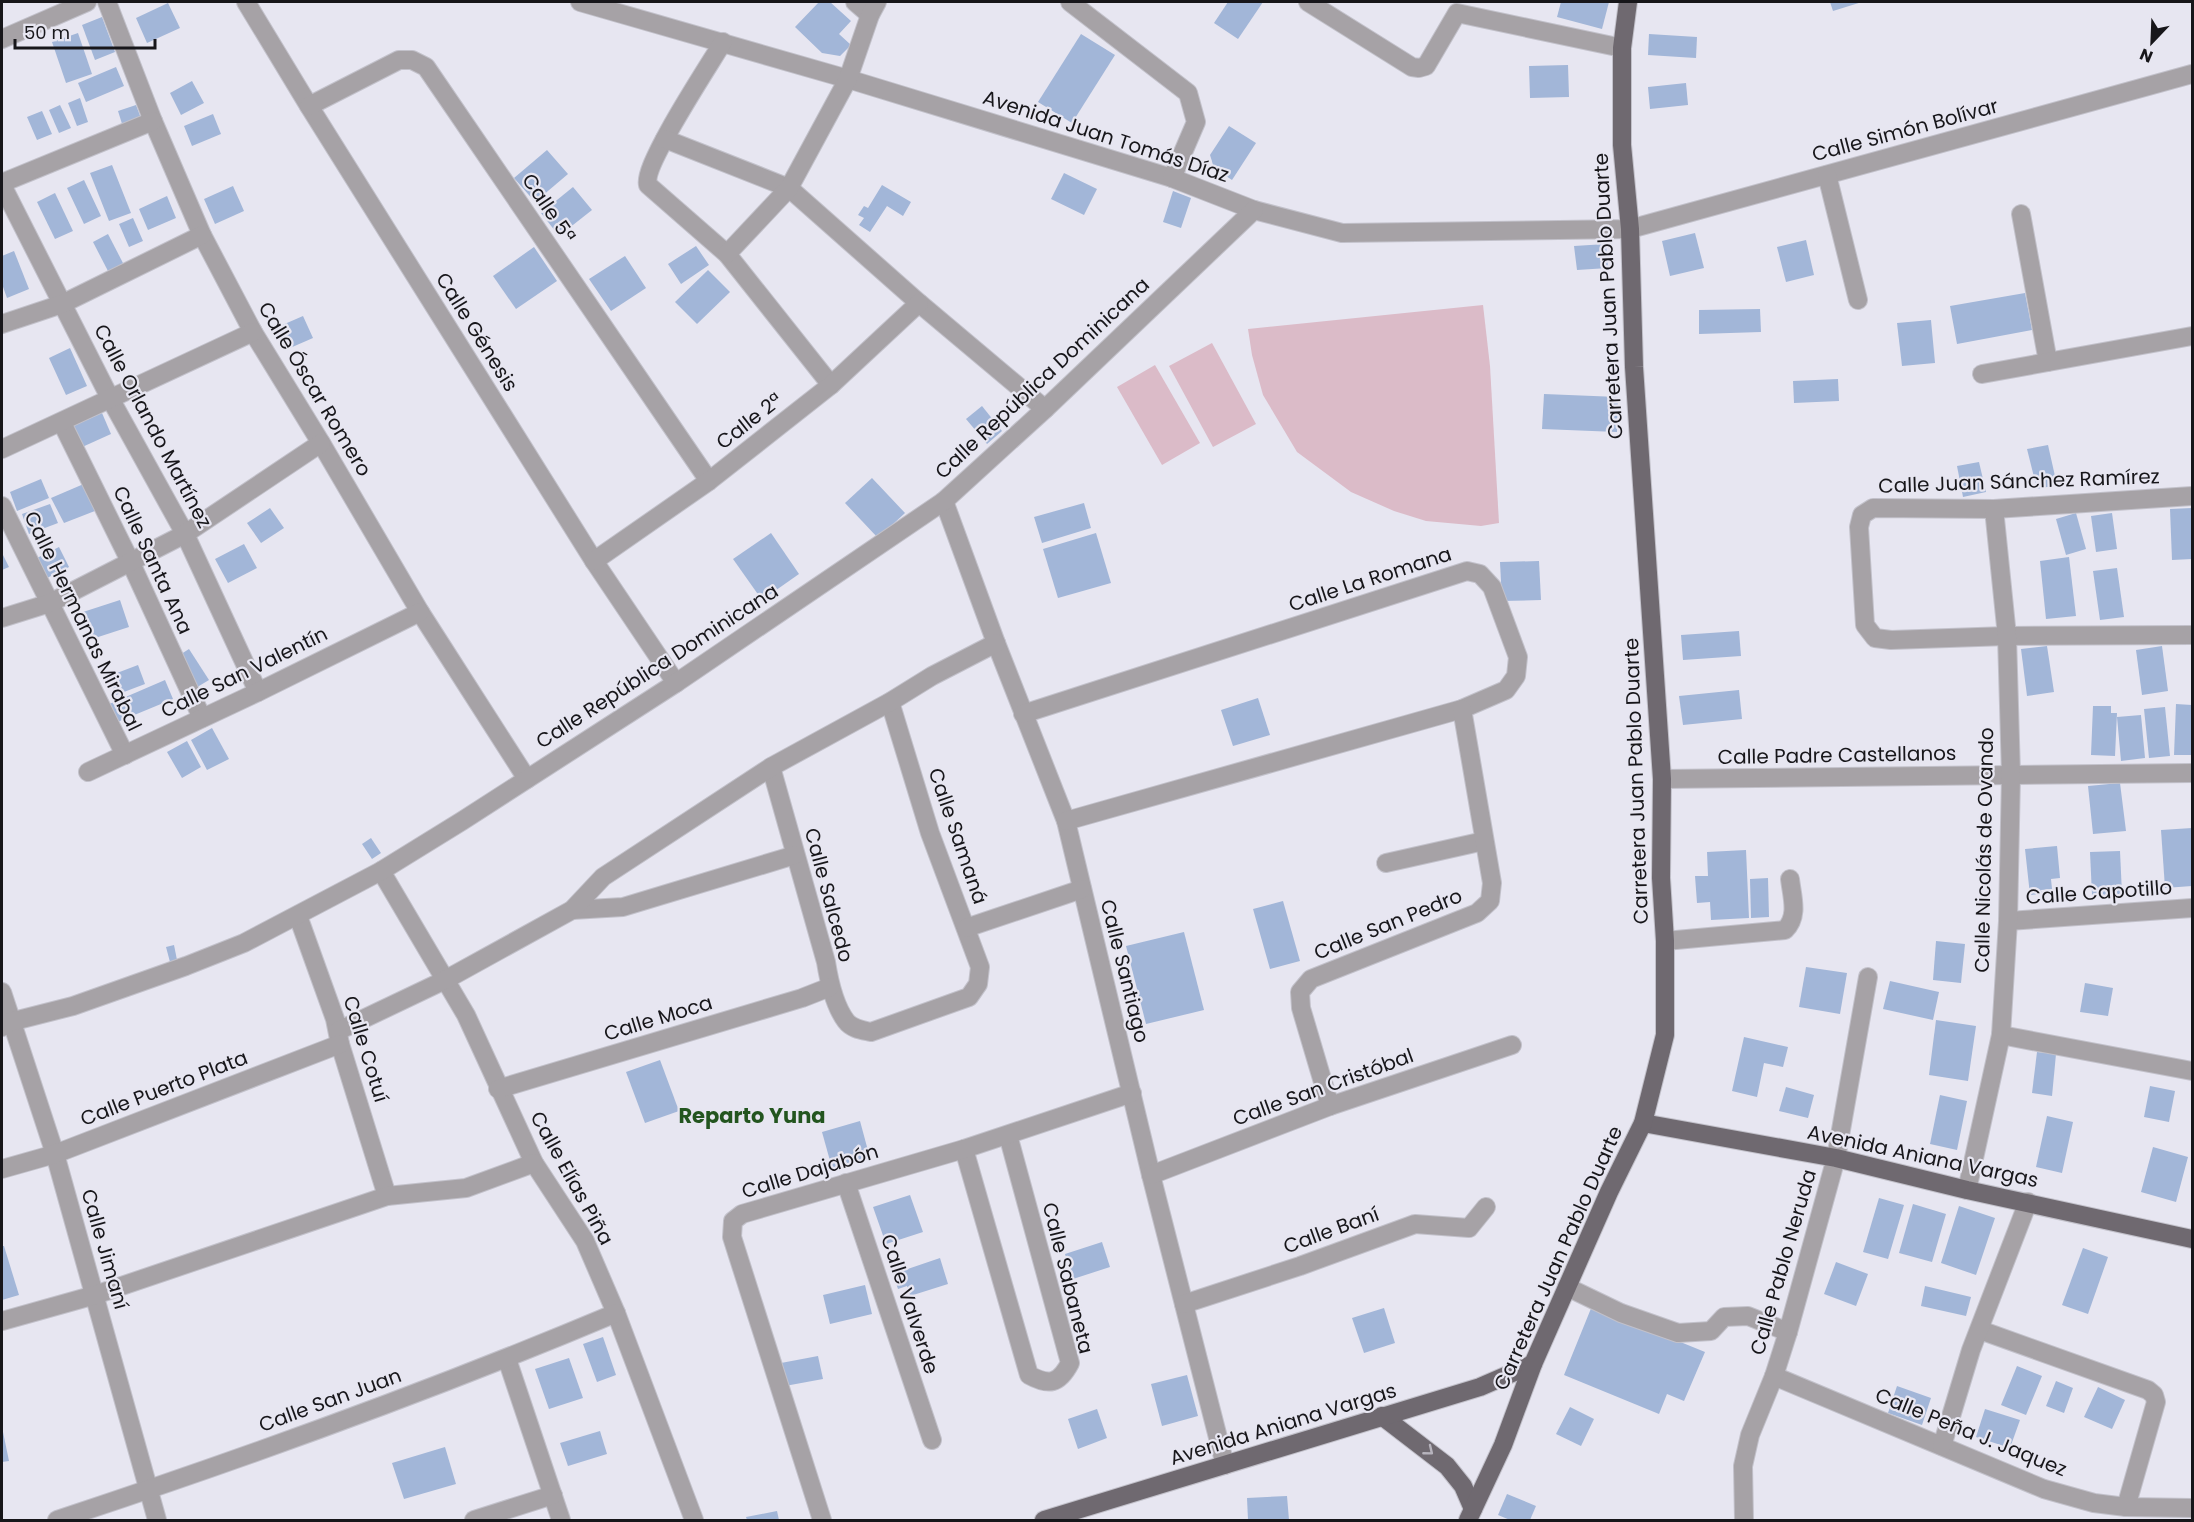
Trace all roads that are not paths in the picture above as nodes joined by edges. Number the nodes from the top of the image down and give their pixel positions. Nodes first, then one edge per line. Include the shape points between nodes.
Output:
1 (87, 2) edge
2 (107, 2) edge
3 (246, 2) edge
4 (580, 2) edge
5 (855, 2) edge
6 (1070, 2) edge
7 (1308, 2) edge
8 (1628, 2) edge
9 (1460, 7) edge
10 (873, 8) edge
11 (2, 39) edge
12 (723, 42) junction
13 (1622, 48) junction
14 (2193, 74) edge
15 (848, 79) junction
16 (309, 106) junction
17 (153, 121) junction
18 (665, 139) junction
19 (1827, 175) junction
20 (1172, 178) junction
21 (2, 184) edge
22 (789, 188) junction
23 (1254, 210) junction
24 (2021, 214) dead end
25 (1629, 229) junction
26 (202, 235) junction
27 (727, 254) junction
28 (1858, 300) dead end
29 (919, 303) junction
30 (62, 304) junction
31 (2, 324) edge
32 (254, 332) junction
33 (2193, 336) edge
34 (2048, 362) junction
35 (1982, 374) dead end
36 (831, 385) junction
37 (111, 400) junction
38 (1045, 409) junction
39 (62, 423) junction
40 (321, 443) junction
41 (2, 449) edge
42 (709, 481) junction
43 (2193, 496) edge
44 (944, 501) junction
45 (2, 506) edge
46 (1994, 508) junction
47 (185, 534) junction
48 (130, 561) junction
49 (594, 561) junction
50 (50, 603) junction
51 (420, 612) junction
52 (2, 618) edge
53 (2193, 635) edge
54 (2007, 636) junction
55 (996, 644) junction
56 (676, 683) junction
57 (258, 692) junction
58 (890, 702) junction
59 (1462, 709) junction
60 (1023, 714) junction
61 (202, 718) junction
62 (125, 755) junction
63 (771, 766) junction
64 (88, 772) dead end
65 (2193, 773) edge
66 (2011, 775) junction
67 (526, 779) junction
68 (1662, 779) junction
69 (1066, 821) junction
70 (1484, 841) junction
71 (795, 855) junction
72 (1386, 863) dead end
73 (381, 871) junction
74 (1790, 879) dead end
75 (1082, 889) junction
76 (2193, 908) edge
77 (572, 910) junction
78 (298, 916) junction
79 (2008, 921) junction
80 (966, 928) junction
81 (1665, 941) junction
82 (1868, 977) dead end
83 (445, 980) junction
84 (830, 987) junction
85 (2, 992) edge
86 (6, 1025) edge
87 (857, 1029) joint
88 (2001, 1035) junction
89 (339, 1037) junction
90 (1512, 1045) dead end
91 (2193, 1071) edge
92 (498, 1089) junction
93 (1132, 1094) junction
94 (1330, 1106) junction
95 (1643, 1124) junction
96 (1008, 1135) junction
97 (964, 1149) junction
98 (55, 1154) junction
99 (1836, 1158) junction
100 (534, 1163) junction
101 (2, 1169) edge
102 (1151, 1175) junction
103 (846, 1183) junction
104 (1967, 1190) junction
105 (387, 1196) junction
106 (2028, 1202) junction
107 (1486, 1207) dead end
108 (2193, 1239) edge
109 (1567, 1287) junction
110 (95, 1295) junction
111 (1184, 1304) junction
112 (616, 1313) junction
113 (2, 1321) edge
114 (1980, 1330) junction
115 (1788, 1332) junction
116 (507, 1359) junction
117 (1533, 1364) junction
118 (1774, 1376) junction
119 (1382, 1416) junction
120 (932, 1440) dead end
121 (1942, 1446) junction
122 (1225, 1465) junction
123 (148, 1490) junction
124 (553, 1495) junction
125 (2193, 1508) edge
126 (2134, 1512) edge
127 (1471, 1515) edge
128 (57, 1521) edge
129 (157, 1521) edge
130 (474, 1521) edge
131 (561, 1521) edge
132 (694, 1521) edge
133 (822, 1521) edge
134 (1044, 1521) edge
135 (1744, 1521) edge

1 - 11 street
2 - 17 street, Calle Óscar Romero
3 - 16 street, Calle Génesis
4 - 12 street, Avenida Juan Tomás Díaz
5 - 10 street
6 - 20 street via 1188,93 1196,122
7 - 9 street via 1419,68 1426,66
8 - 13 main road, Carretera Juan Pablo Duarte
9 - 13 street
10 - 15 street
12 - 15 street, Avenida Juan Tomás Díaz
12 - 18 street
13 - 25 main road, Carretera Juan Pablo Duarte via 1622,145
14 - 19 street, Calle Simón Bolívar
15 - 20 street, Avenida Juan Tomás Díaz
15 - 22 street
16 - 42 street, Calle 5ª via 399,60 412,60 426,67
16 - 49 street, Calle Génesis
17 - 21 street
17 - 26 street, Calle Óscar Romero
18 - 22 street
18 - 27 street via 649,171 648,185
19 - 25 street, Calle Simón Bolívar
19 - 28 street
20 - 23 street, Avenida Juan Tomás Díaz
21 - 30 street, Calle Orlando Martínez
22 - 27 street
22 - 29 street
23 - 25 street, Avenida Juan Tomás Díaz via 1342,233
23 - 38 street, Calle República Dominicana
24 - 34 street
25 - 68 main road, Carretera Juan Pablo Duarte via 1634,367
26 - 30 street
26 - 32 street, Calle Óscar Romero
27 - 36 street
29 - 36 street, Calle 2ª
29 - 38 street
30 - 31 street
30 - 37 street, Calle Orlando Martínez
32 - 37 street
32 - 40 street, Calle Óscar Romero
33 - 34 street
34 - 35 street
36 - 42 street, Calle 2ª
37 - 39 street
37 - 47 street, Calle Orlando Martínez
38 - 44 street, Calle República Dominicana
39 - 41 street
39 - 48 street, Calle Santa Ana
40 - 47 street
40 - 51 street, Calle Óscar Romero
42 - 49 street, Calle 2ª
43 - 46 street, Calle Juan Sánchez Ramírez
44 - 55 street, Calle Santiago
44 - 56 street, Calle República Dominicana
45 - 50 street, Calle Hermanas Mirabal
46 - 54 street, Calle Nicolás de Ovando
46 - 54 street, Calle Juan Sánchez Ramírez via 1873,508 1862,515 1859,527 1865,625 1875,638 1892,640
47 - 48 street
47 - 57 street, Calle Orlando Martínez
48 - 50 street
48 - 61 street, Calle Santa Ana
49 - 56 street, Calle Génesis
50 - 52 street
50 - 62 street, Calle Hermanas Mirabal
51 - 57 street, Calle San Valentín
51 - 67 street, Calle Óscar Romero
53 - 54 street, Calle Juan Sánchez Ramírez
54 - 66 street, Calle Nicolás de Ovando
55 - 58 street
55 - 60 street, Calle Santiago
56 - 67 street, Calle República Dominicana
57 - 61 street, Calle San Valentín
58 - 63 street
58 - 80 street, Calle Samaná via 930,833
59 - 60 street, Calle La Romana via 1506,690 1516,676 1518,657 1492,586 1480,574 1467,572
59 - 69 street, Calle La Romana
59 - 70 street, Calle San Pedro
60 - 69 street, Calle Santiago
61 - 62 street, Calle San Valentín
62 - 64 street, Calle San Valentín
63 - 71 street, Calle Salcedo
63 - 77 street via 603,877
65 - 66 street, Calle Padre Castellanos
66 - 68 street, Calle Padre Castellanos
66 - 79 street, Calle Nicolás de Ovando
67 - 73 street, Calle República Dominicana
68 - 81 main road, Carretera Juan Pablo Duarte
69 - 75 street, Calle Santiago
70 - 72 street
70 - 94 street, Calle San Pedro via 1492,883 1490,901 1477,913 1311,980 1300,992 1300,1008
71 - 77 street via 623,907
71 - 84 street, Calle Salcedo
73 - 78 street, Calle República Dominicana
73 - 83 street, Calle Elías Piña
74 - 81 street via 1795,916 1785,930
75 - 80 street
75 - 93 street, Calle Santiago
76 - 79 street, Calle Capotillo
77 - 83 street, Calle Puerto Plata
78 - 86 street, Calle República Dominicana via 186,966
78 - 89 street, Calle Cotuí
79 - 88 street, Calle Nicolás de Ovando
80 - 87 street, Calle Samaná via 980,967 978,984 969,997 871,1032
81 - 95 main road, Carretera Juan Pablo Duarte via 1665,1035
82 - 99 street, Calle Pablo Neruda
83 - 89 street, Calle Puerto Plata
83 - 92 street, Calle Elías Piña via 466,1015
84 - 87 street, Calle Salcedo via 846,1022
84 - 92 street, Calle Moca
85 - 86 street, Calle Jimaní
86 - 98 street, Calle Jimaní
88 - 91 street
88 - 104 street, Calle Nicolás de Ovando
89 - 98 street, Calle Puerto Plata
89 - 105 street, Calle Cotuí
90 - 94 street, Calle San Cristóbal
92 - 100 street, Calle Elías Piña
93 - 96 street, Calle Dajabón
93 - 102 street, Calle Santiago
94 - 102 street, Calle San Cristóbal
95 - 99 main road, Avenida Aniana Vargas
95 - 109 main road, Carretera Juan Pablo Duarte
96 - 97 street, Calle Dajabón
96 - 97 street, Calle Sabaneta via 1070,1363 1054,1382 1029,1375
97 - 103 street, Calle Dajabón
98 - 101 street, Calle Puerto Plata
98 - 110 street, Calle Jimaní
99 - 104 main road, Avenida Aniana Vargas
99 - 115 street, Calle Pablo Neruda
100 - 105 street via 466,1188
100 - 112 street, Calle Elías Piña via 585,1241
102 - 111 street, Calle Santiago
103 - 120 street, Calle Valverde
103 - 133 street, Calle Dajabón via 742,1214 733,1221 732,1237
104 - 106 main road, Avenida Aniana Vargas
105 - 110 street
106 - 108 main road, Avenida Aniana Vargas
106 - 114 street
107 - 111 street, Calle Baní via 1469,1228 1414,1224
109 - 115 street via 1621,1313 1678,1333 1710,1331 1724,1317 1748,1316
109 - 117 main road, Carretera Juan Pablo Duarte
110 - 113 street
110 - 123 street, Calle Jimaní
111 - 122 street, Calle Santiago
112 - 116 street, Calle San Juan
112 - 132 street, Calle Elías Piña
114 - 121 street
114 - 126 street via 2154,1395 2156,1402
115 - 118 street, Calle Pablo Neruda
116 - 123 street, Calle San Juan
116 - 124 street
117 - 119 main road, Avenida Aniana Vargas via 1480,1387
117 - 127 main road, Carretera Juan Pablo Duarte via 1503,1445
118 - 121 street, Calle Peña J. Jaquez
118 - 135 street, Calle Pablo Neruda via 1750,1435 1743,1466
119 - 122 main road, Avenida Aniana Vargas
119 -> 127 main road via 1448,1466 1464,1485
121 - 126 street, Calle Peña J. Jaquez via 2044,1489
122 - 134 main road, Avenida Aniana Vargas
123 - 128 street, Calle San Juan
123 - 129 street, Calle Jimaní
124 - 130 street
124 - 131 street
125 - 126 street, Calle Peña J. Jaquez

